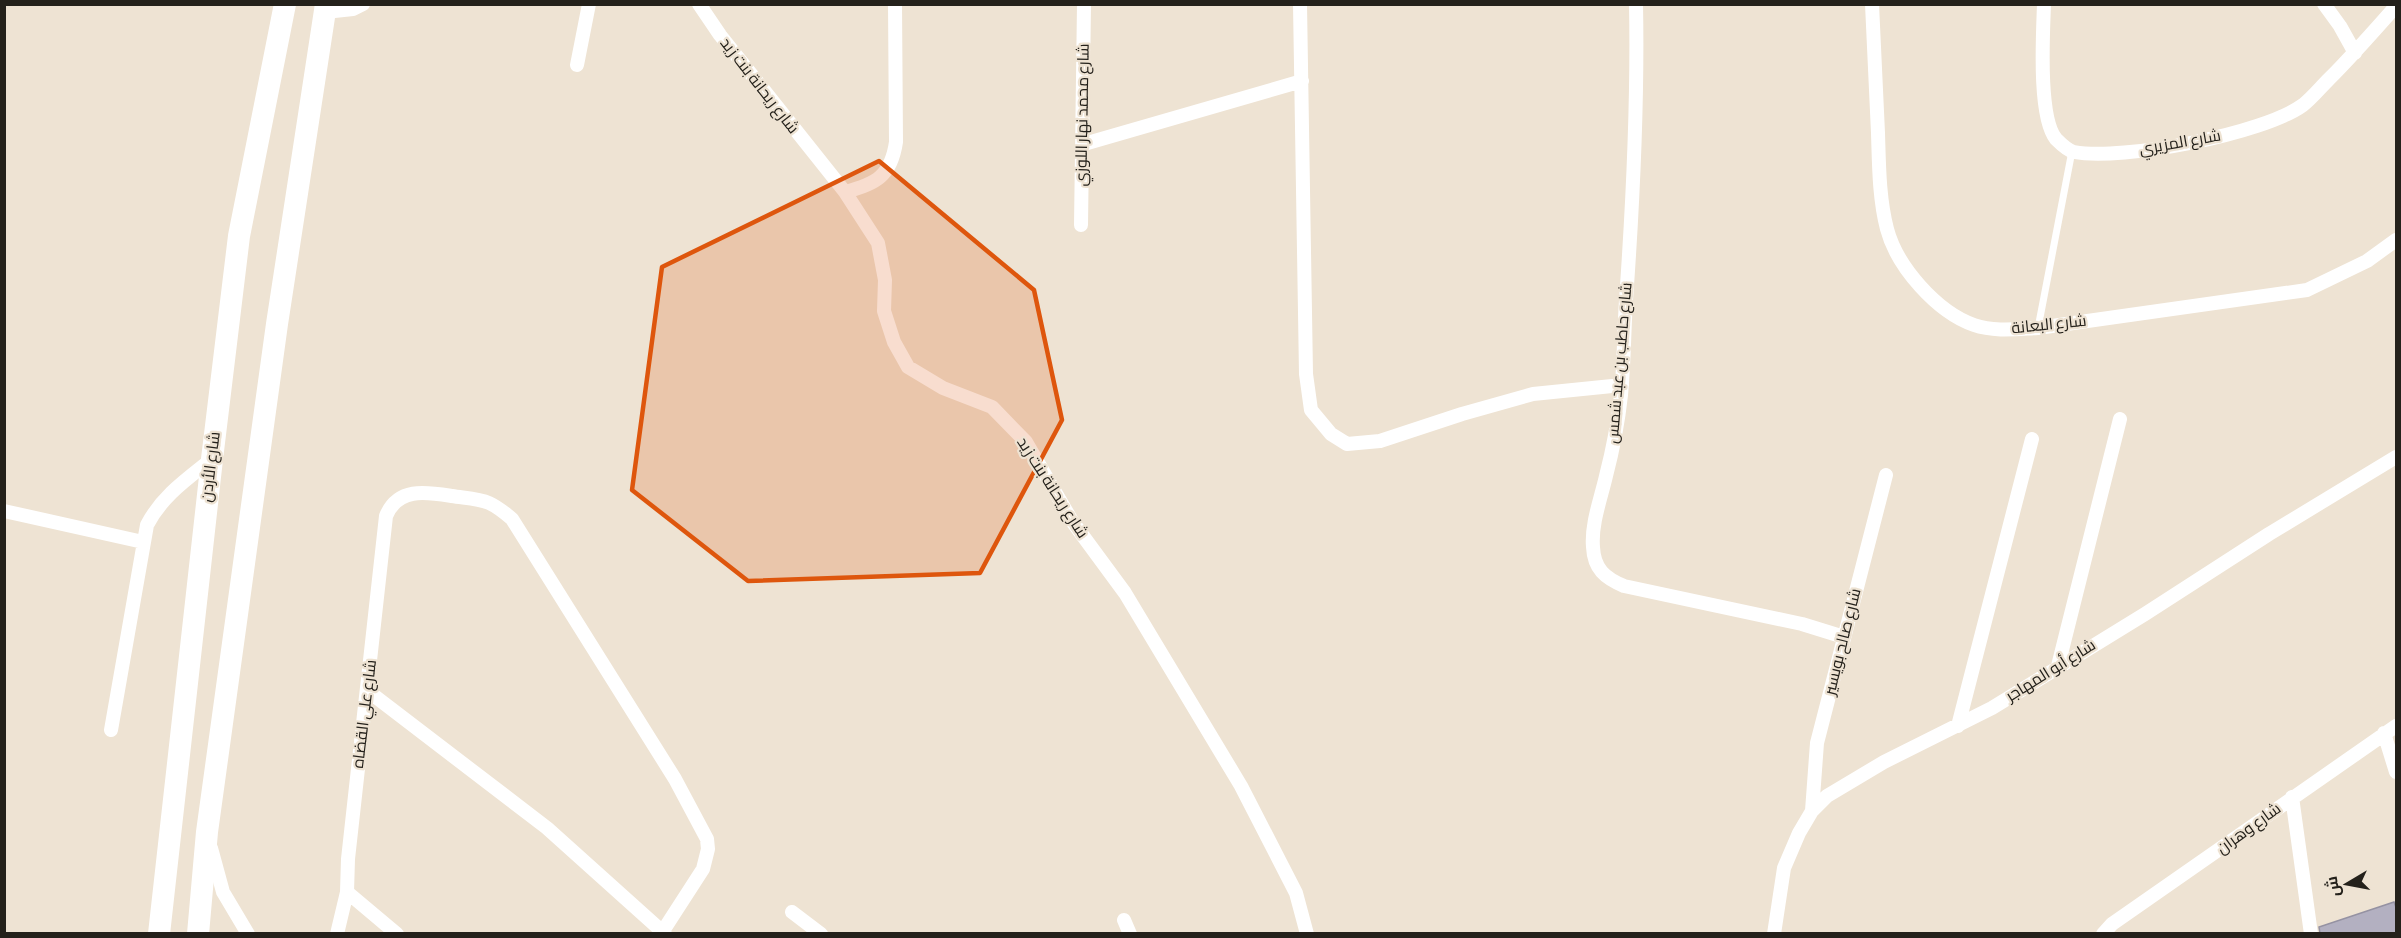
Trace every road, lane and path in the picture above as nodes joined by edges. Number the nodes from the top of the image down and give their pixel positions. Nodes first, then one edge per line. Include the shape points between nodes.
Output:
1 (285, 4) edge
2 (363, 4) edge
3 (589, 4) edge
4 (699, 4) edge
5 (895, 4) edge
6 (1084, 4) edge
7 (1300, 4) edge
8 (1636, 4) edge
9 (1872, 4) edge
10 (2044, 4) edge
11 (2324, 4) edge
12 (2397, 6) edge
13 (326, 8) edge
14 (2355, 53) junction
15 (577, 65) dead end
16 (1302, 81) junction
17 (1084, 144) junction
18 (2072, 152) junction
19 (845, 192) junction
20 (1081, 225) dead end
21 (2397, 240) edge
22 (2038, 328) junction
23 (1622, 385) junction
24 (2120, 419) dead end
25 (2032, 439) dead end
26 (2397, 457) edge
27 (212, 459) junction
28 (1886, 475) dead end
29 (4, 511) edge
30 (143, 542) junction
31 (1844, 637) junction
32 (2058, 666) junction
33 (368, 691) junction
34 (1958, 726) junction
35 (2397, 726) edge
36 (111, 730) dead end
37 (2384, 733) junction
38 (2397, 772) edge
39 (2292, 797) junction
40 (1812, 811) junction
41 (207, 832) junction
42 (347, 892) junction
43 (792, 912) dead end
44 (1124, 920) dead end
45 (159, 933) edge
46 (198, 933) edge
47 (248, 933) edge
48 (337, 933) edge
49 (397, 933) edge
50 (663, 933) edge
51 (821, 933) edge
52 (1130, 933) edge
53 (1307, 933) edge
54 (1774, 933) edge
55 (2103, 933) edge
56 (2311, 933) edge

1 - 27 highway, شارع الأردن via 239,236
2 - 13 street via 353,9
3 - 15 street
4 - 19 street, شارع ريحانة بنت زيد via 727,45
5 - 19 street via 894,155 877,181
6 - 17 street, شارع محمد نهار اللوزي
7 - 16 street
8 - 23 street, شارع حاطب بن عبد شمس via 1636,156
9 - 22 street, شارع البعانة via 1880,184 1887,230 1897,255 1909,274 1956,316 1998,329
10 - 18 street via 2043,65 2048,121 2056,138
11 - 14 street
12 - 14 street, شارع المزيري
13 - 41 highway via 277,324
14 - 18 street, شارع المزيري via 2303,105 2274,121 2219,137 2163,147 2106,154
16 - 17 street
16 - 23 street via 1306,374 1311,410 1331,434 1347,444 1380,441 1533,394
17 - 20 street, شارع محمد نهار اللوزي
18 - 22 lane
19 - 53 street, شارع ريحانة بنت زيد via 878,243 885,280 884,311 894,342 908,367 943,388 992,407 1026,442 1072,520 1125,593 1240,786 1296,893
21 - 22 street, شارع البعانة via 2367,261 2307,290
23 - 31 street, شارع حاطب بن عبد شمس via 1616,435 1594,527 1594,561 1600,573 1624,586
24 - 32 street
25 - 34 street
26 - 32 street, شارع أبو المهاجر
27 - 30 street via 166,496 151,518
27 - 45 highway, شارع الأردن
28 - 31 street, شارع صالح بويسير
29 - 30 street
30 - 36 street
31 - 40 street, شارع صالح بويسير via 1817,743
32 - 34 street, شارع أبو المهاجر
33 - 42 street, شارع علي القضاه
33 - 50 street via 547,828
33 - 50 street, شارع علي القضاه via 390,506 406,494 420,491 481,500 497,507 512,519 703,829 708,849 703,869
34 - 40 street, شارع أبو المهاجر via 1884,762 1843,786
35 - 37 street, شارع وهران
37 - 38 street
37 - 39 street, شارع وهران
39 - 55 street, شارع وهران
39 - 56 street
40 - 54 street, شارع أبو المهاجر via 1785,868
41 - 46 highway
41 - 47 street via 223,892
42 - 48 street, شارع علي القضاه
42 - 49 street
43 - 51 street
44 - 52 street

